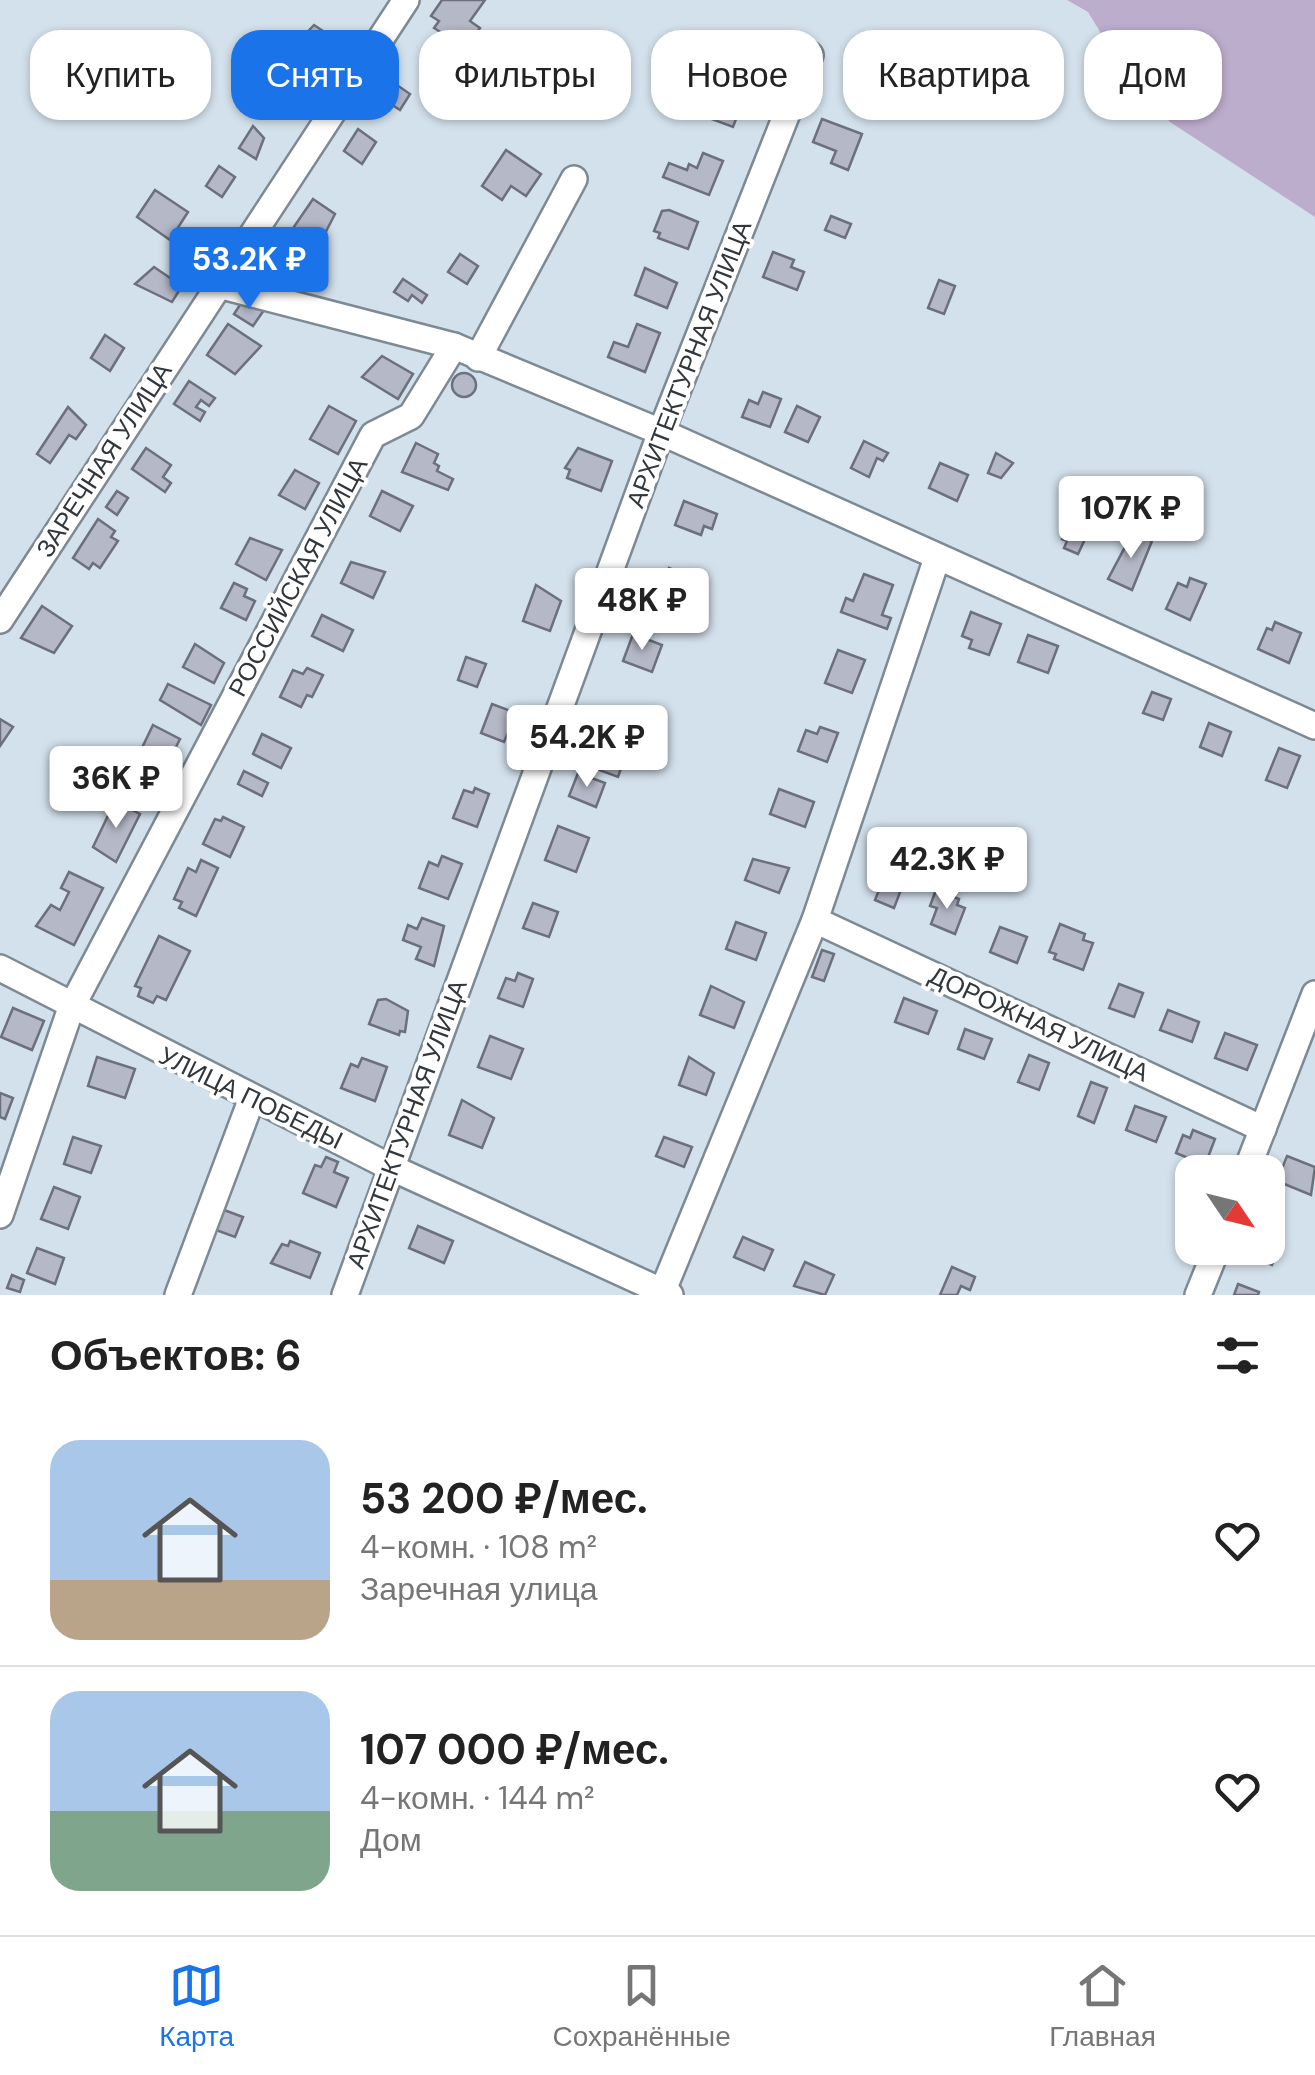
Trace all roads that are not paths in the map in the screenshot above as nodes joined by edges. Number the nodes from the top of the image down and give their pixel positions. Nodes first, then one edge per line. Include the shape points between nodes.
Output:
1 (406, 0) edge
2 (784, 120) edge
3 (574, 179) dead end
4 (218, 284) junction
5 (454, 346) junction
6 (478, 358) junction
7 (661, 432) junction
8 (937, 558) junction
9 (0, 620) edge
10 (1315, 726) edge
11 (815, 920) junction
12 (0, 968) edge
13 (1315, 994) edge
14 (72, 1008) junction
15 (252, 1098) junction
16 (1263, 1129) junction
17 (1253, 1155) edge
18 (390, 1167) junction
19 (0, 1216) edge
20 (1210, 1265) edge
21 (665, 1294) edge
22 (178, 1295) edge
23 (345, 1295) edge
24 (1198, 1295) edge

1 - 4 street, ЗАРЕЧНАЯ УЛИЦА
2 - 7 street, АРХИТЕКТУРНАЯ УЛИЦА
3 - 6 street
4 - 5 street
4 - 9 street, ЗАРЕЧНАЯ УЛИЦА
5 - 6 street
5 - 14 street, РОССИЙСКАЯ УЛИЦА via 411,416 373,435
6 - 7 street
7 - 8 street
7 - 18 street, АРХИТЕКТУРНАЯ УЛИЦА
8 - 10 street
8 - 11 street
11 - 16 street, ДОРОЖНАЯ УЛИЦА
11 - 21 street
12 - 14 street, УЛИЦА ПОБЕДЫ
13 - 16 street
14 - 15 street, УЛИЦА ПОБЕДЫ
14 - 19 street, РОССИЙСКАЯ УЛИЦА
15 - 18 street, УЛИЦА ПОБЕДЫ
15 - 22 street
16 - 17 street
18 - 21 street, УЛИЦА ПОБЕДЫ
18 - 23 street, АРХИТЕКТУРНАЯ УЛИЦА
20 - 24 street

